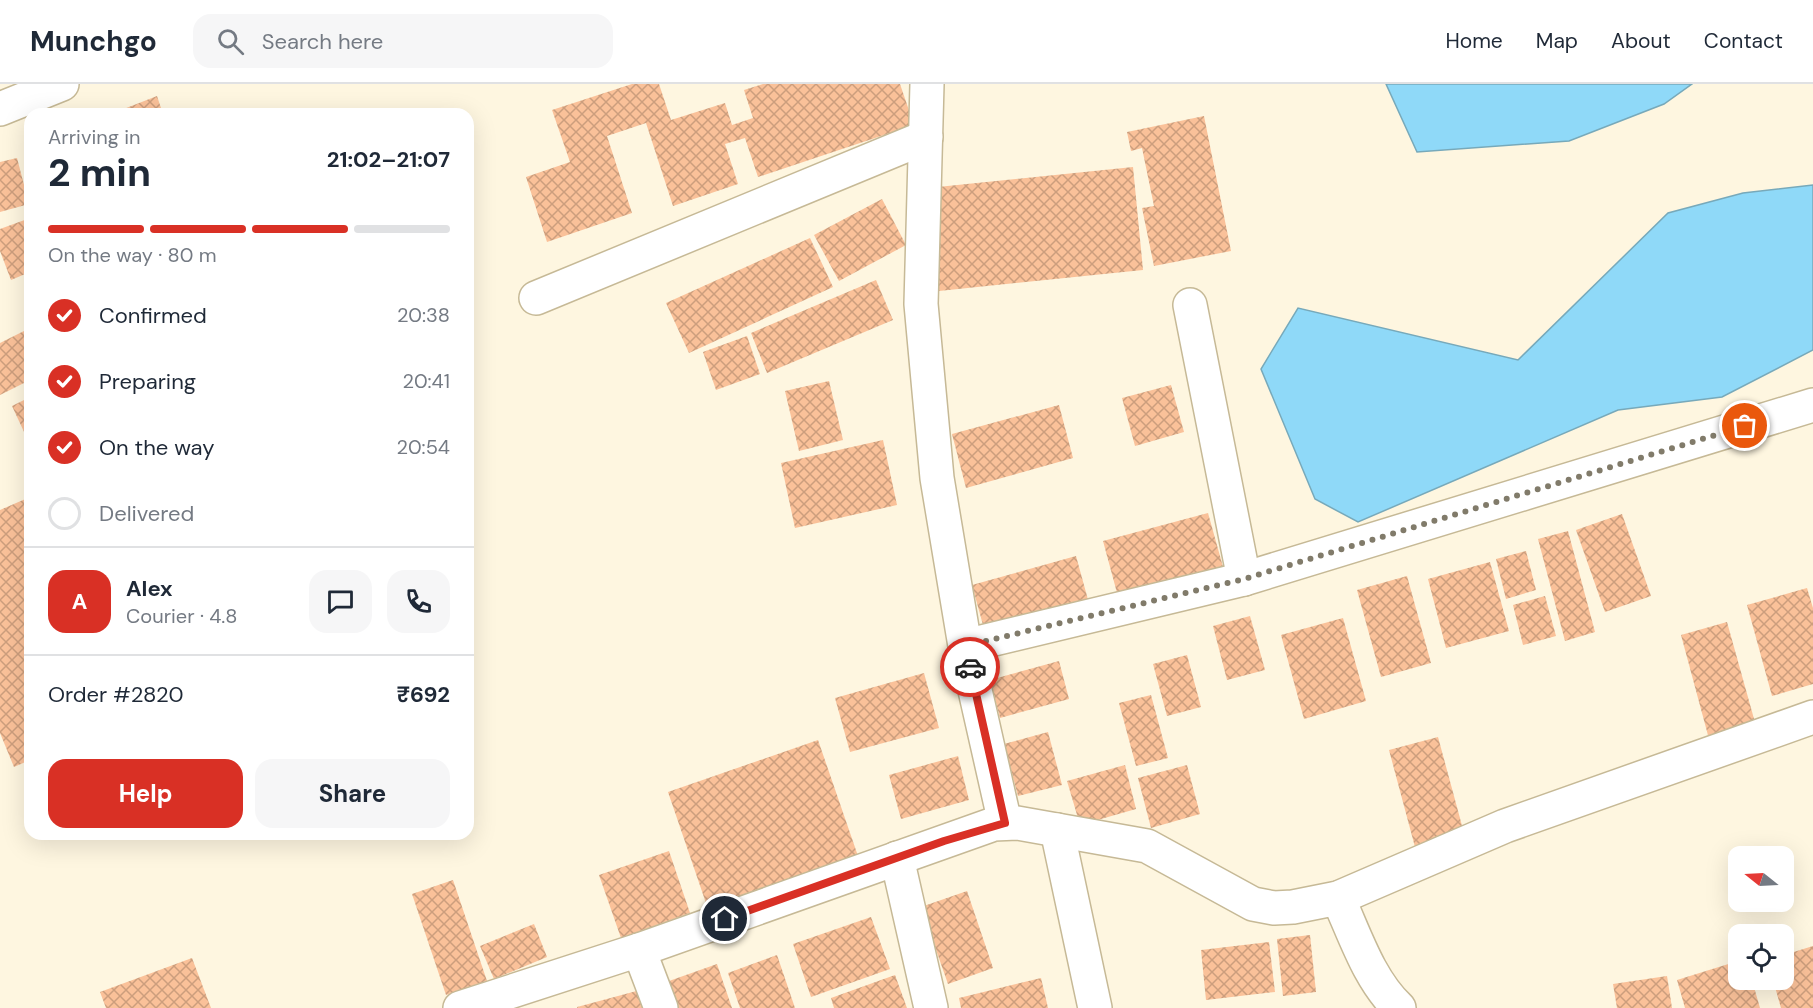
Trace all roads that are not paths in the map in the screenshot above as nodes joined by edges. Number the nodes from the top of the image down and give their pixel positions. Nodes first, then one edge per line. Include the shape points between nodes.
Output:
1 (62, 84) edge
2 (927, 84) edge
3 (0, 109) edge
4 (926, 137) junction
5 (536, 298) dead end
6 (1190, 305) dead end
7 (1813, 405) edge
8 (1244, 579) junction
9 (965, 646) junction
10 (1811, 728) edge
11 (1005, 823) junction
12 (1057, 830) junction
13 (897, 858) junction
14 (1338, 898) junction
15 (639, 950) junction
16 (460, 1008) edge
17 (661, 1008) edge
18 (931, 1008) edge
19 (1095, 1008) edge
20 (1399, 1008) edge

1 - 3 street
2 - 4 street
4 - 5 street
4 - 9 street via 922,315 937,478
6 - 8 street
7 - 8 street
8 - 9 street
9 - 11 street
10 - 14 street via 1505,826
11 - 12 street
11 - 13 street
12 - 14 street via 1148,846 1253,904 1293,907
12 - 19 street
13 - 15 street
13 - 18 street
14 - 20 street via 1372,970
15 - 16 street
15 - 17 street

